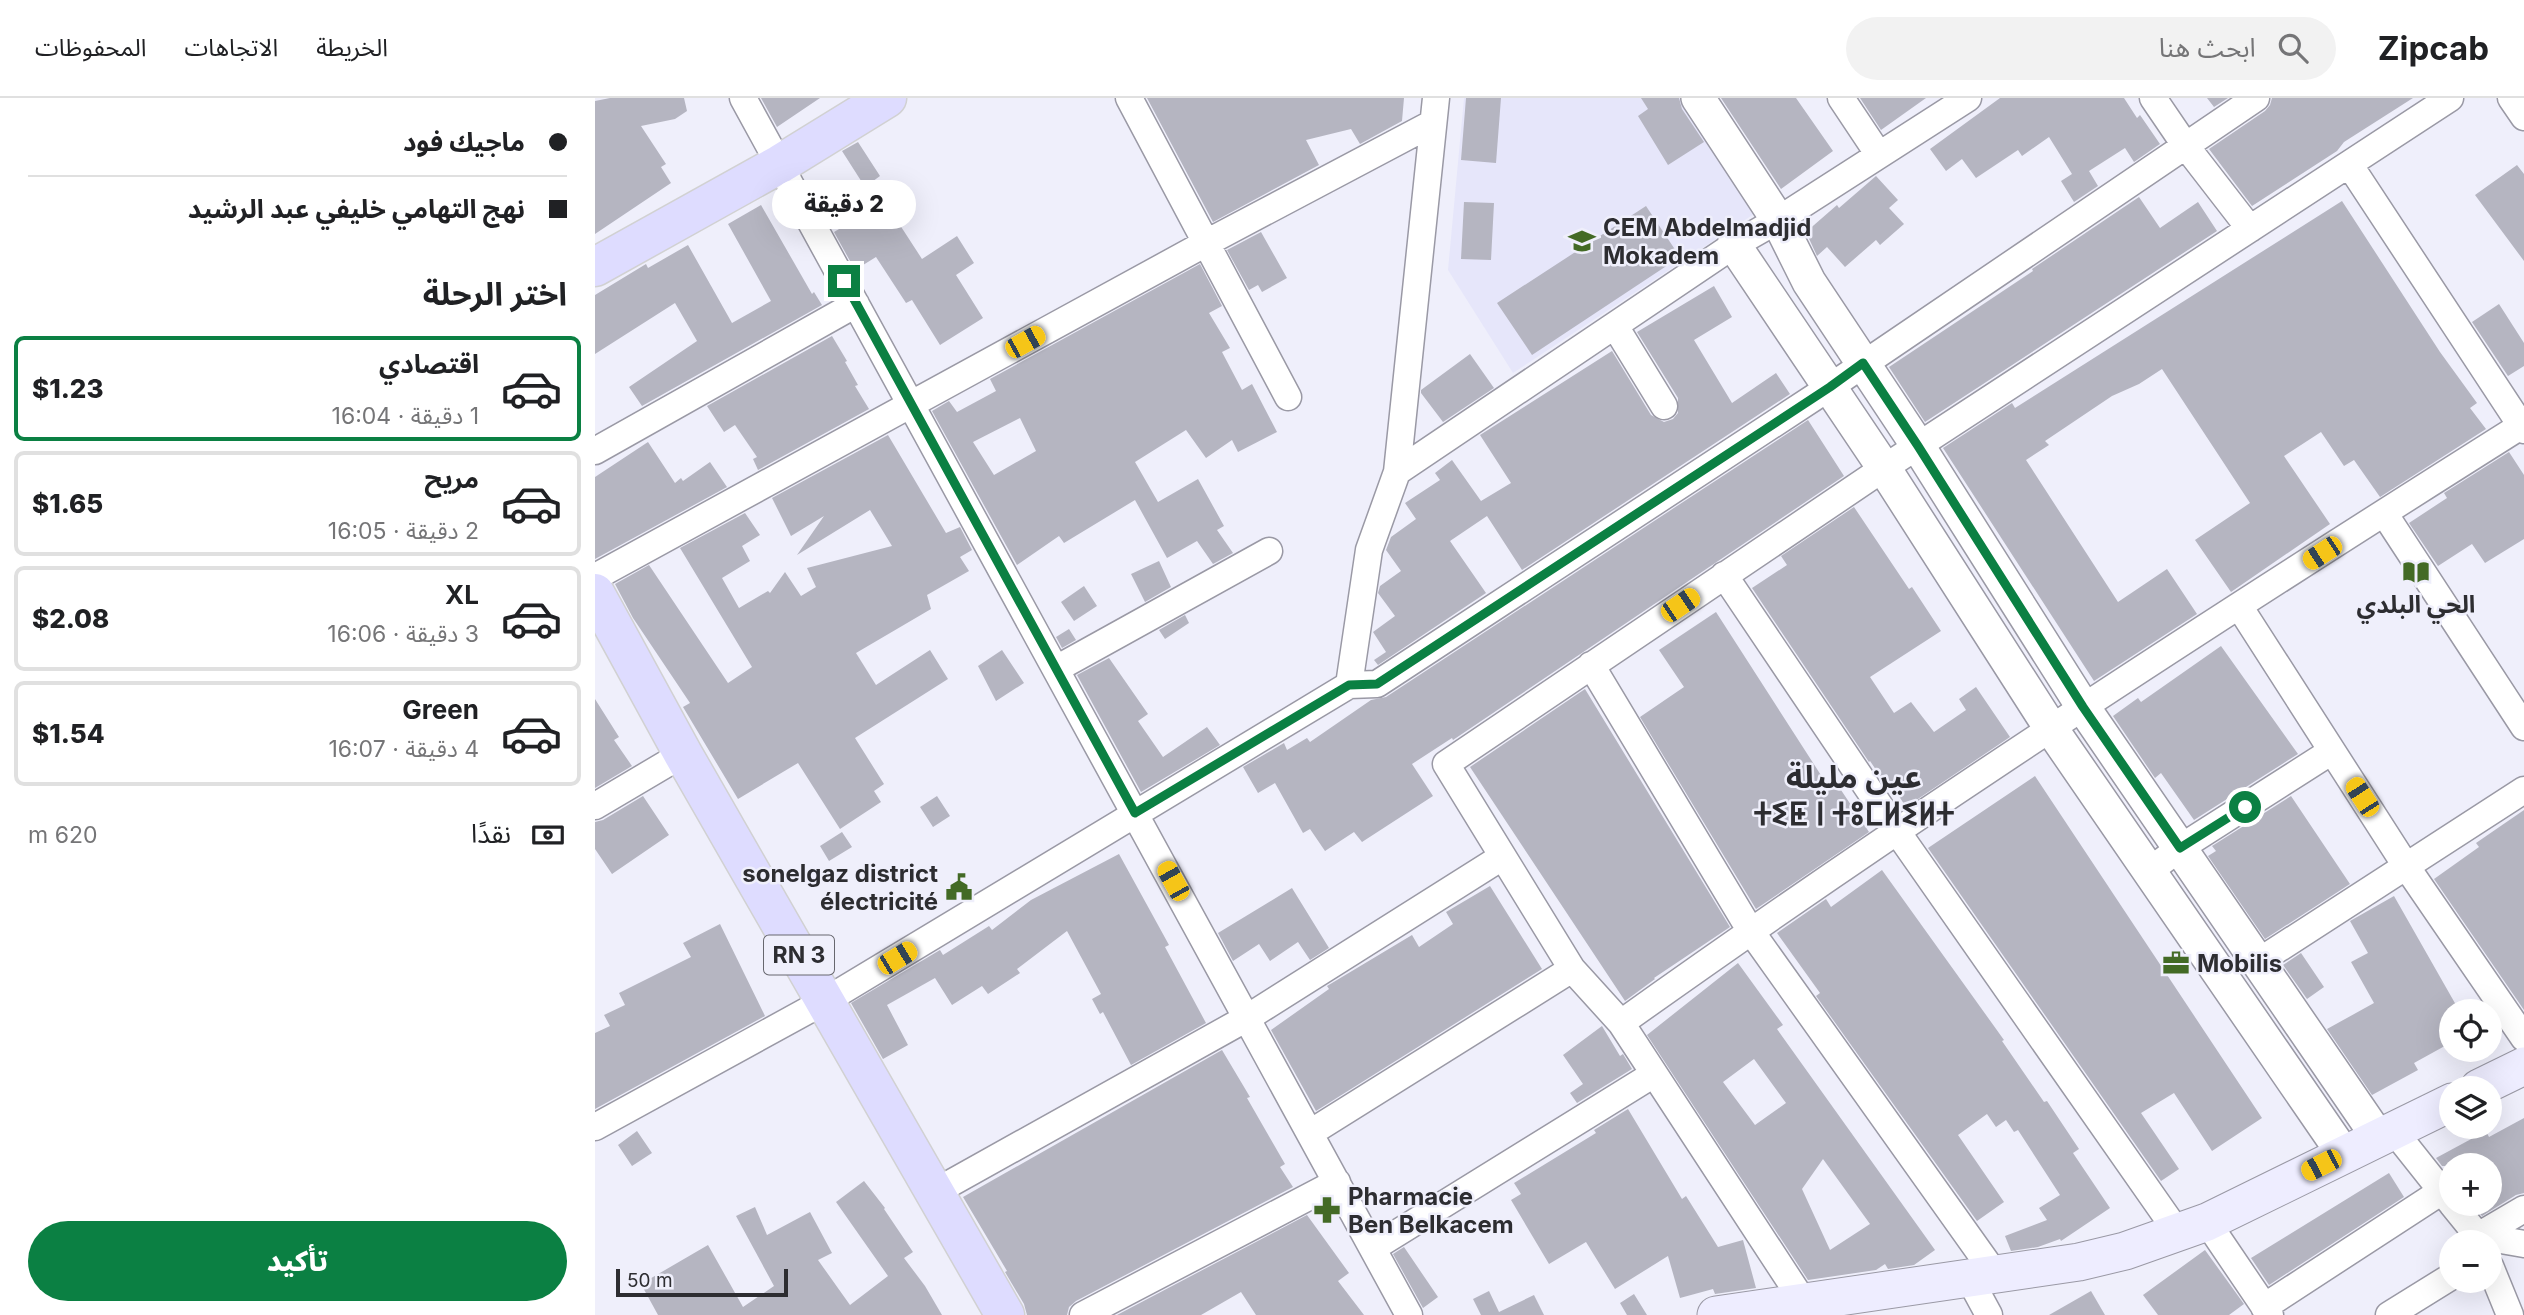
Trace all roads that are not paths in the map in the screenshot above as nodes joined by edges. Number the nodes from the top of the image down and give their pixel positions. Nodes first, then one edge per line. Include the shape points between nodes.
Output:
1 (743, 98) edge
2 (887, 98) edge
3 (1129, 98) edge
4 (1698, 98) edge
5 (1841, 98) edge
6 (1968, 98) edge
7 (2153, 98) edge
8 (2256, 98) edge
9 (2449, 98) edge
10 (2511, 98) edge
11 (1435, 110) edge
12 (2524, 117) edge
13 (2185, 145) junction
14 (1879, 155) junction
15 (780, 164) junction
16 (2349, 164) junction
17 (1778, 220) junction
18 (2250, 229) junction
19 (1208, 242) junction
20 (1734, 245) junction
21 (595, 267) edge
22 (856, 304) junction
23 (1615, 326) junction
24 (1863, 363) junction
25 (1830, 387) junction
26 (1288, 397) dead end
27 (911, 405) junction
28 (1664, 406) dead end
29 (2523, 427) edge
30 (1918, 446) junction
31 (595, 451) edge
32 (1884, 468) junction
33 (1397, 472) junction
34 (2385, 513) junction
35 (1269, 551) dead end
36 (1724, 575) junction
37 (595, 577) edge
38 (595, 593) edge
39 (2239, 606) junction
40 (1591, 665) junction
41 (1056, 669) junction
42 (1349, 685) junction
43 (2083, 707) junction
44 (2050, 727) junction
45 (2524, 727) edge
46 (2332, 751) junction
47 (683, 754) junction
48 (2524, 790) edge
49 (595, 806) edge
50 (1135, 813) junction
51 (1896, 830) junction
52 (2180, 848) junction
53 (1502, 857) junction
54 (2406, 866) junction
55 (2149, 871) junction
56 (1750, 930) junction
57 (2258, 962) junction
58 (1572, 969) junction
59 (825, 1001) junction
60 (1247, 1018) junction
61 (1621, 1023) junction
62 (2524, 1038) edge
63 (2524, 1066) edge
64 (1654, 1074) junction
65 (2502, 1077) edge
66 (2439, 1108) edge
67 (595, 1127) edge
68 (1310, 1133) junction
69 (2386, 1134) junction
70 (2343, 1153) junction
71 (1337, 1182) junction
72 (2439, 1190) edge
73 (935, 1192) junction
74 (2439, 1206) edge
75 (2524, 1209) edge
76 (2461, 1216) edge
77 (2193, 1227) junction
78 (2472, 1230) edge
79 (2492, 1230) edge
80 (2502, 1242) edge
81 (2524, 1244) edge
82 (1373, 1248) junction
83 (1982, 1276) junction
84 (2439, 1284) edge
85 (2501, 1293) edge
86 (1803, 1301) junction
87 (2267, 1311) edge
88 (1005, 1315) edge
89 (1083, 1315) edge
90 (1409, 1315) edge
91 (1716, 1315) edge
92 (1989, 1315) edge
93 (2389, 1315) edge
94 (2510, 1315) edge

1 - 15 street
2 - 15 main road
3 - 19 street
4 - 17 street
5 - 14 street
6 - 14 street
7 - 13 street
8 - 13 street
9 - 16 street
10 - 12 street
11 - 19 street
11 - 33 street
13 - 18 street
13 - 24 street
14 - 17 street
15 - 21 main road
15 - 22 street
16 - 18 street
16 - 29 street
17 - 20 street
17 - 24 street via 1809,282
18 - 30 street
19 - 26 street
19 - 27 street
20 - 23 street
20 - 25 street
22 - 27 street
22 - 31 street
23 - 28 street
23 - 33 street
24 - 25 street
24 - 30 street
25 - 32 street
25 - 42 street via 1377,684
27 - 37 street
27 - 41 street
29 - 34 street
30 - 32 street
30 - 43 street
32 - 36 street
32 - 44 street
33 - 42 street via 1369,550
34 - 39 street
34 - 45 street
35 - 41 street
36 - 40 street
36 - 51 street
38 - 47 main road, RN 3
39 - 43 street
39 - 46 street
40 - 53 street via 1446,764
40 - 56 street
41 - 50 street
42 - 50 street
43 - 44 street
43 - 52 street
44 - 51 street
44 - 55 street
46 - 52 street
46 - 54 street
47 - 49 street
47 - 59 main road, RN 3
48 - 54 street
50 - 59 street
50 - 60 street
51 - 56 street
51 - 77 street
52 - 55 street
52 - 57 street
53 - 58 street
53 - 60 street
54 - 57 street
54 - 62 street
55 - 70 street
56 - 61 street
56 - 83 street
57 - 69 street
58 - 61 street
58 - 68 street
59 - 67 street
59 - 73 main road, RN 3
60 - 68 street
60 - 73 street
61 - 64 street
63 - 65 main road
64 - 82 street
64 - 86 street
66 - 69 main road
68 - 71 street
69 - 70 main road
69 - 72 street
70 - 77 main road
71 - 82 street
71 - 89 street
73 - 88 main road, RN 3
74 - 87 street
75 - 79 street
76 - 78 street
77 - 83 main road via 2079,1262
77 - 87 street
80 - 81 street
82 - 90 street
83 - 86 main road
83 - 92 street
84 - 93 street
85 - 94 street
86 - 91 main road

